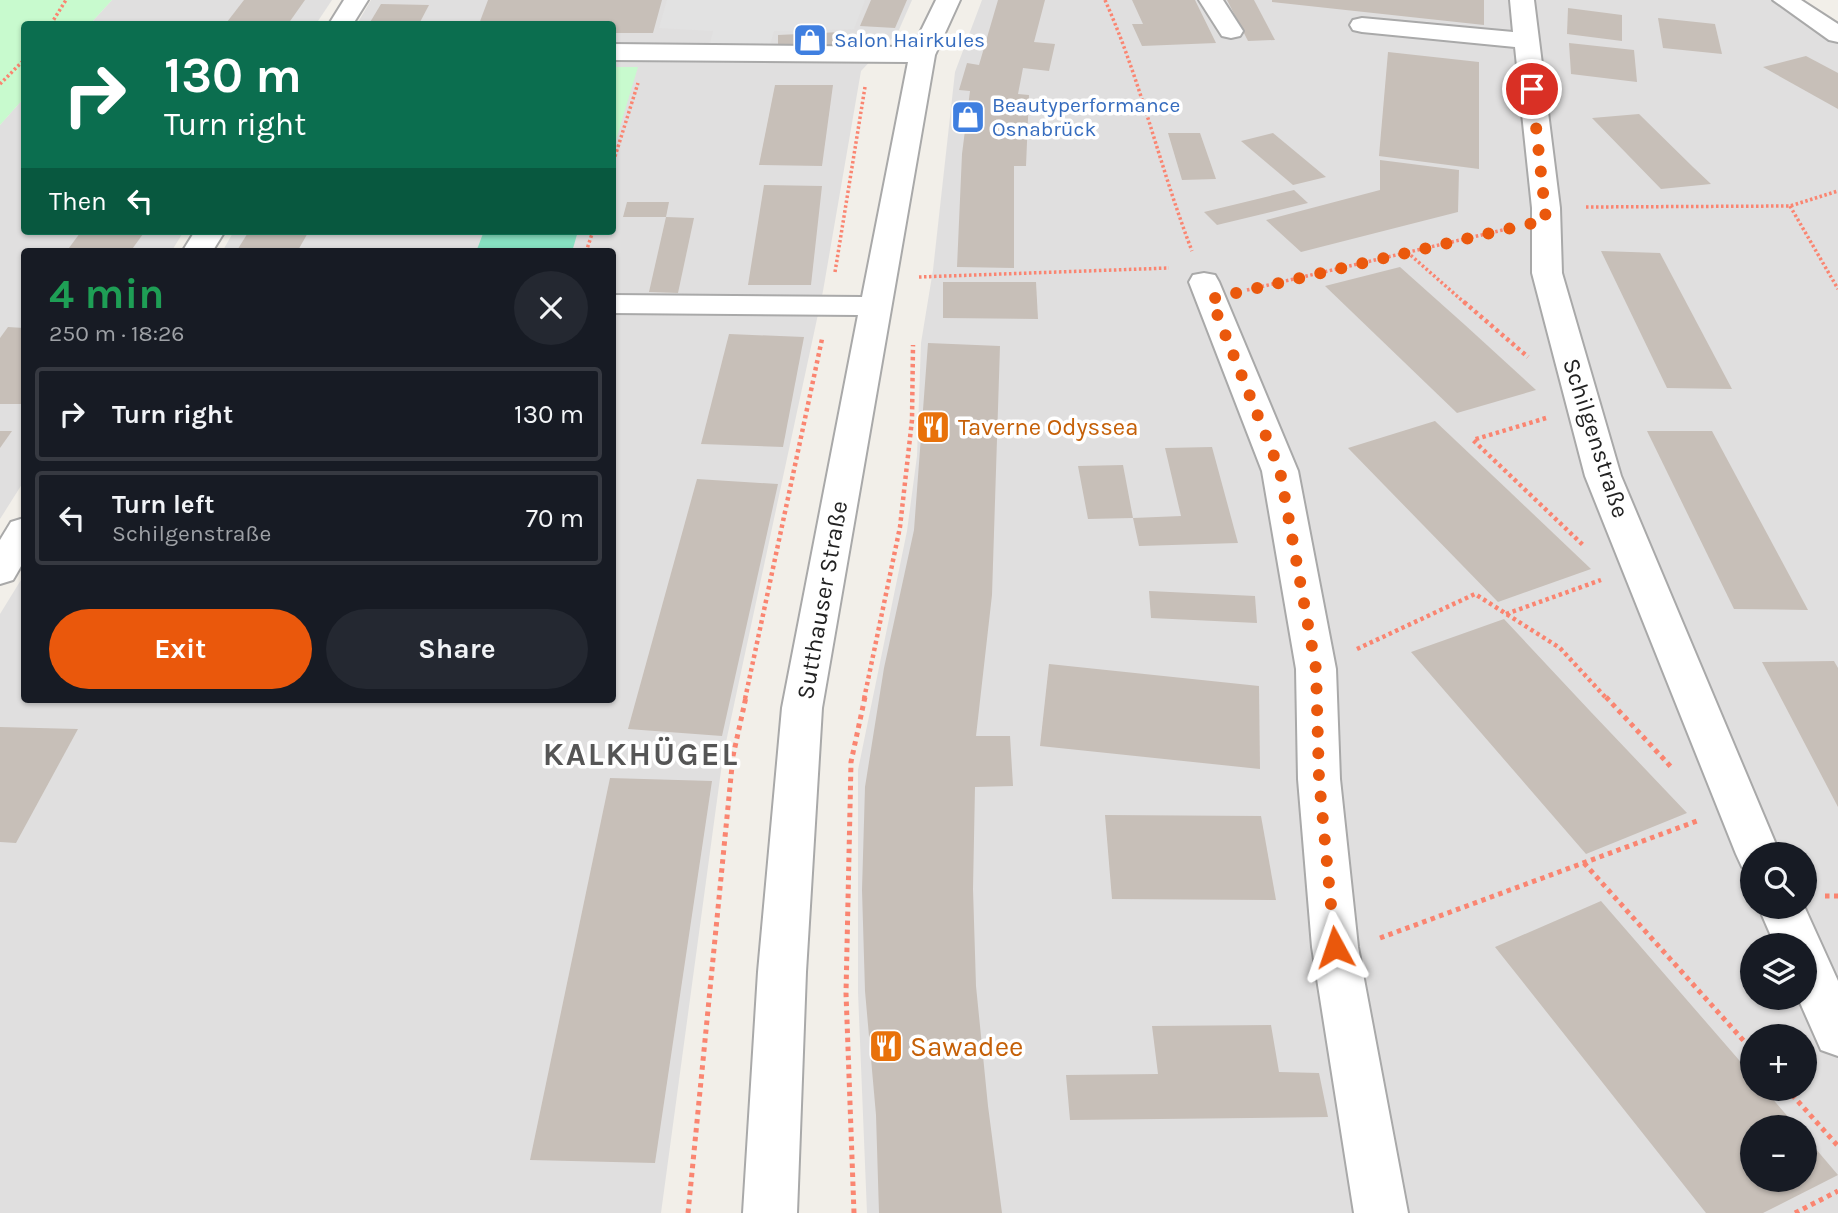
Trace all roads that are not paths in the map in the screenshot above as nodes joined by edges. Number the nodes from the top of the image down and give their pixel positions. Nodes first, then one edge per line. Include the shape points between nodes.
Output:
1 (356, 0) edge
2 (948, 0) edge
3 (1211, 0) edge
4 (1521, 0) edge
5 (1780, 0) edge
6 (1786, 0) edge
7 (343, 21) edge
8 (1362, 25) dead end
9 (1231, 31) dead end
10 (1838, 35) edge
11 (1526, 41) junction
12 (616, 52) edge
13 (922, 55) junction
14 (1207, 290) road end
15 (876, 293) junction
16 (616, 304) edge
17 (21, 536) edge
18 (0, 571) edge
19 (1753, 842) edge
20 (1817, 987) edge
21 (1838, 1034) edge
22 (770, 1213) edge
23 (1381, 1213) edge

1 - 7 street
2 - 13 street, Sutthauser Straße
3 - 9 street
4 - 11 street, Schilgenstraße
5 - 6 street
6 - 10 street
8 - 11 street
11 - 19 street, Schilgenstraße via 1546,214 1546,273 1603,475
12 - 13 street
13 - 15 street, Sutthauser Straße
14 - 23 street via 1280,471 1316,669 1319,779 1335,947
15 - 16 street
15 - 22 street, Sutthauser Straße via 802,708
17 - 18 street
20 - 21 street

